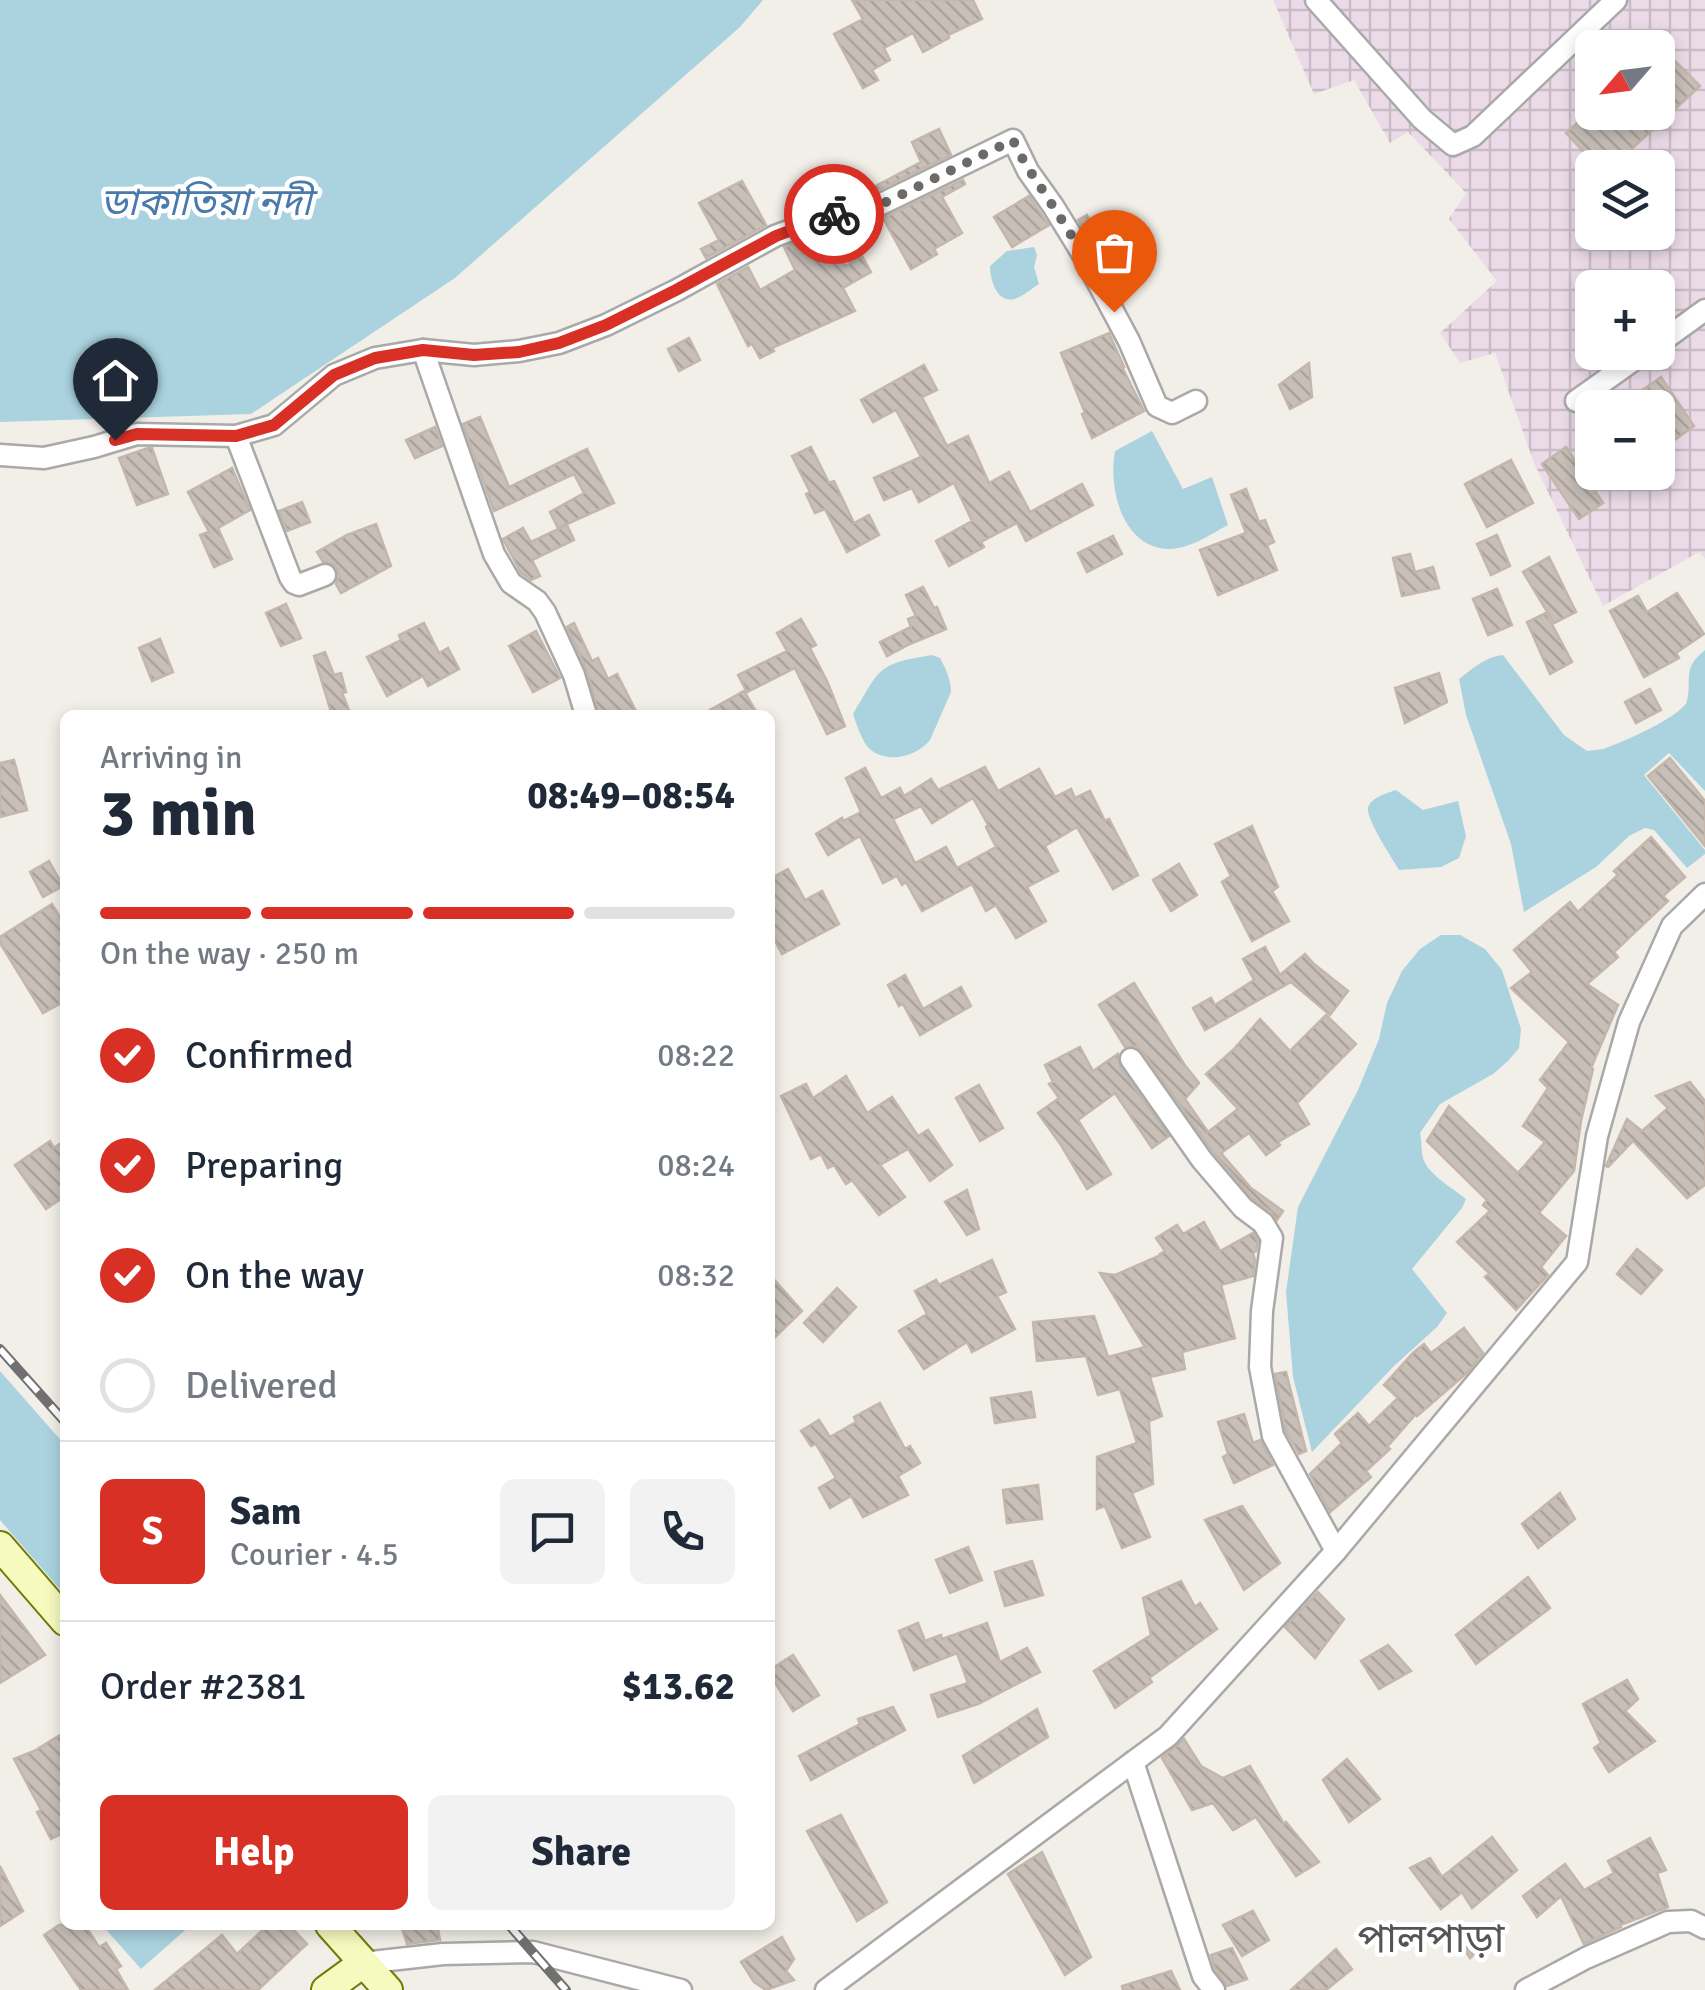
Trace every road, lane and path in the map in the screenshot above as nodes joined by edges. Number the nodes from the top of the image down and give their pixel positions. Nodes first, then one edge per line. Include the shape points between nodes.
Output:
1 (1316, 0) edge
2 (1616, 0) edge
3 (1705, 310) edge
4 (1675, 332) edge
5 (423, 350) junction
6 (1620, 370) edge
7 (1591, 390) edge
8 (1196, 401) dead end
9 (236, 436) junction
10 (0, 455) edge
11 (326, 575) dead end
12 (584, 710) edge
13 (1705, 894) edge
14 (1130, 1059) dead end
15 (0, 1546) edge
16 (1336, 1551) junction
17 (60, 1615) edge
18 (1133, 1762) junction
19 (1705, 1928) edge
20 (334, 1930) edge
21 (363, 1963) junction
22 (326, 1990) edge
23 (388, 1990) edge
24 (681, 1990) edge
25 (826, 1990) edge
26 (1214, 1990) edge
27 (1526, 1990) edge

1 - 2 street via 1453,145 1473,136
3 - 4 street
5 - 8 street via 474,355 559,343 776,236 831,215 874,208 1013,140 1092,271 1157,406 1172,413
5 - 9 street via 375,358 334,375 274,425
5 - 12 street via 494,554 511,583 545,612
6 - 7 street
9 - 10 street via 137,434 44,458
9 - 11 street via 290,577 299,585
13 - 16 street via 1672,926 1628,1022 1597,1136 1577,1262
14 - 16 street via 1202,1160 1272,1238 1260,1367 1273,1436
15 - 17 street
16 - 18 street via 1168,1736
18 - 25 street
18 - 26 street via 1203,1976
19 - 27 street via 1668,1922
20 - 21 street
21 - 22 street
21 - 23 street
21 - 24 street via 533,1952

